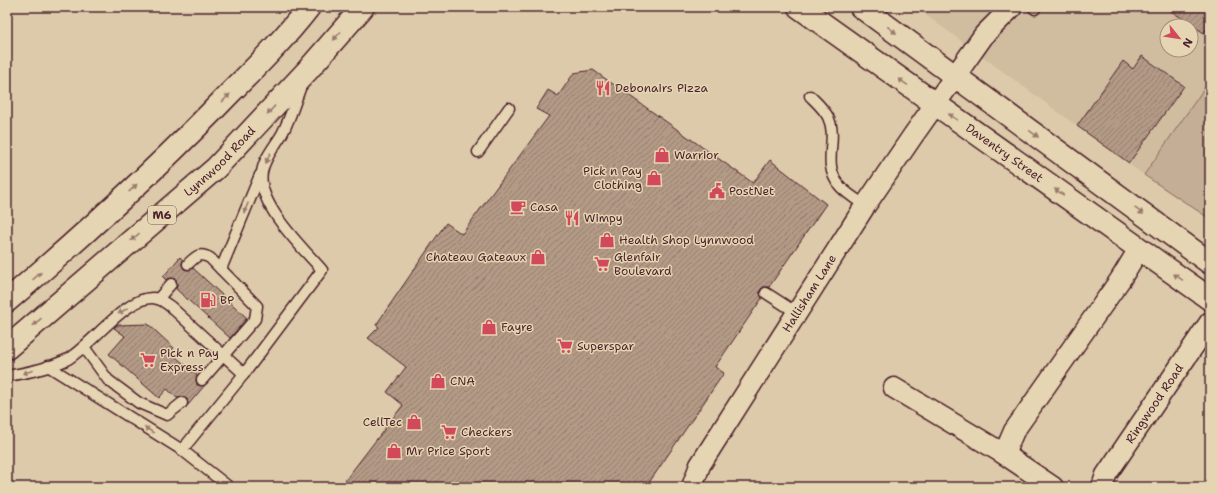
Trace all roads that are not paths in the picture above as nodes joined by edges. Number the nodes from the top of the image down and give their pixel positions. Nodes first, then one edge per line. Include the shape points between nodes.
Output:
1 (309, 7) edge
2 (363, 7) edge
3 (799, 7) edge
4 (861, 7) edge
5 (991, 7) edge
6 (1012, 7) edge
7 (984, 35) junction
8 (307, 72) junction
9 (955, 76) junction
10 (810, 96) dead end
11 (935, 105) junction
12 (509, 108) dead end
13 (478, 152) dead end
14 (262, 172) junction
15 (866, 206) junction
16 (1139, 249) junction
17 (1210, 263) edge
18 (188, 264) dead end
19 (222, 269) junction
20 (170, 284) dead end
21 (766, 293) dead end
22 (158, 299) junction
23 (1210, 299) edge
24 (7, 301) edge
25 (797, 313) junction
26 (1210, 322) edge
27 (84, 347) junction
28 (7, 348) edge
29 (224, 356) junction
30 (48, 366) junction
31 (244, 374) junction
32 (7, 376) edge
33 (202, 380) dead end
34 (894, 388) dead end
35 (182, 403) dead end
36 (182, 450) junction
37 (1004, 454) junction
38 (229, 487) edge
39 (692, 487) edge
40 (1053, 487) edge
41 (1102, 487) edge

24 -> 1 street via 92,228 206,118 290,31
2 -> 8 street, Lynnwood Road / M6
11 -> 3 street, Daventry Street
4 -> 9 street
5 - 7 street
6 - 7 street
7 - 9 street, Hallisham Lane
8 -> 14 lane via 287,122
8 -> 28 street, Lynnwood Road / M6 via 216,168
9 - 11 street, Hallisham Lane
9 -> 17 street
10 - 15 lane via 828,117 832,140 830,166 834,178 840,186
11 - 15 street, Hallisham Lane
16 -> 11 street, Daventry Street
12 - 13 lane
14 -> 19 lane
14 - 31 lane via 262,189 270,206 298,244 322,270
15 - 25 street, Hallisham Lane
23 -> 16 street, Daventry Street
16 - 37 street via 1014,431
18 - 19 lane via 197,255 204,254
19 - 29 lane via 257,306 255,319
20 - 22 lane
21 - 25 lane
22 -> 27 lane via 146,298 114,316
22 - 29 lane via 171,307
25 - 39 street, Hallisham Lane via 700,465
26 - 41 street, Ringwood Road via 1110,468
27 - 30 lane via 66,360
27 - 35 lane via 108,380 139,403 166,415
29 - 31 lane
29 - 33 lane
30 -> 32 lane
36 -> 30 lane
31 - 36 lane
34 - 37 street
36 - 38 lane
37 - 40 street

